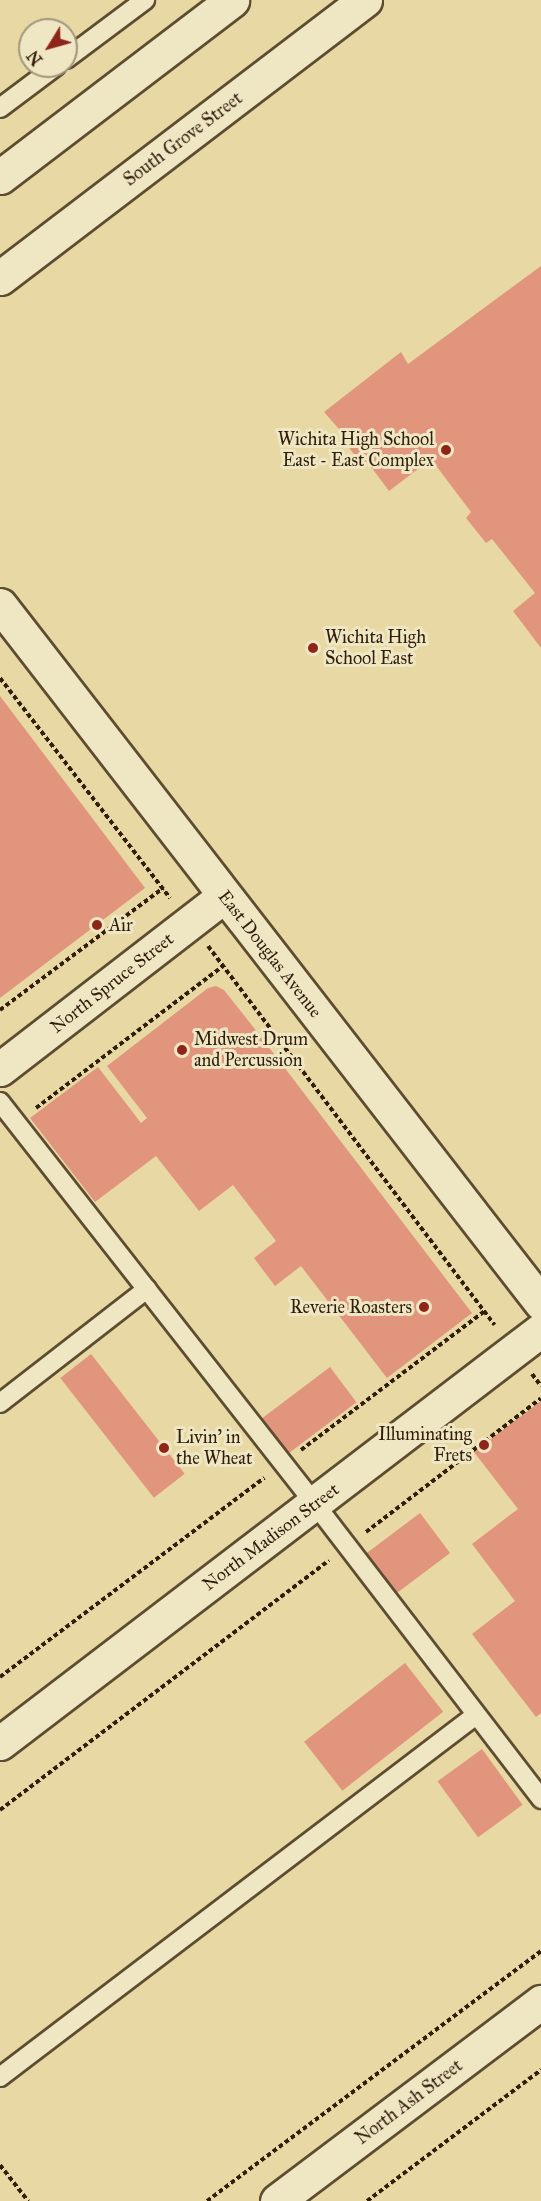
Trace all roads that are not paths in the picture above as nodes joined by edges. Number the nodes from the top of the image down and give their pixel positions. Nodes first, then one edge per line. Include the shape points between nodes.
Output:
1 (145, 0) edge
2 (232, 0) edge
3 (365, 0) edge
4 (78, 50) edge
5 (40, 78) edge
6 (0, 108) edge
7 (0, 177) edge
8 (0, 278) edge
9 (0, 605) edge
10 (224, 896) junction
11 (0, 1069) edge
12 (0, 1102) edge
13 (147, 1289) junction
14 (541, 1303) edge
15 (541, 1330) edge
16 (0, 1402) edge
17 (315, 1504) junction
18 (476, 1715) junction
19 (0, 1743) edge
20 (541, 1799) edge
21 (541, 2002) edge
22 (0, 2077) edge
23 (277, 2201) edge

1 - 4 lane
2 - 7 street
3 - 8 street, South Grove Street
5 - 6 lane
9 - 10 street, East Douglas Avenue
10 - 11 street, North Spruce Street
10 - 14 street, East Douglas Avenue
12 - 13 lane
13 - 16 lane
13 - 17 lane
15 - 17 street, North Madison Street
17 - 18 lane
17 - 19 street, North Madison Street
18 - 20 lane
18 - 22 lane
21 - 23 street, North Ash Street

